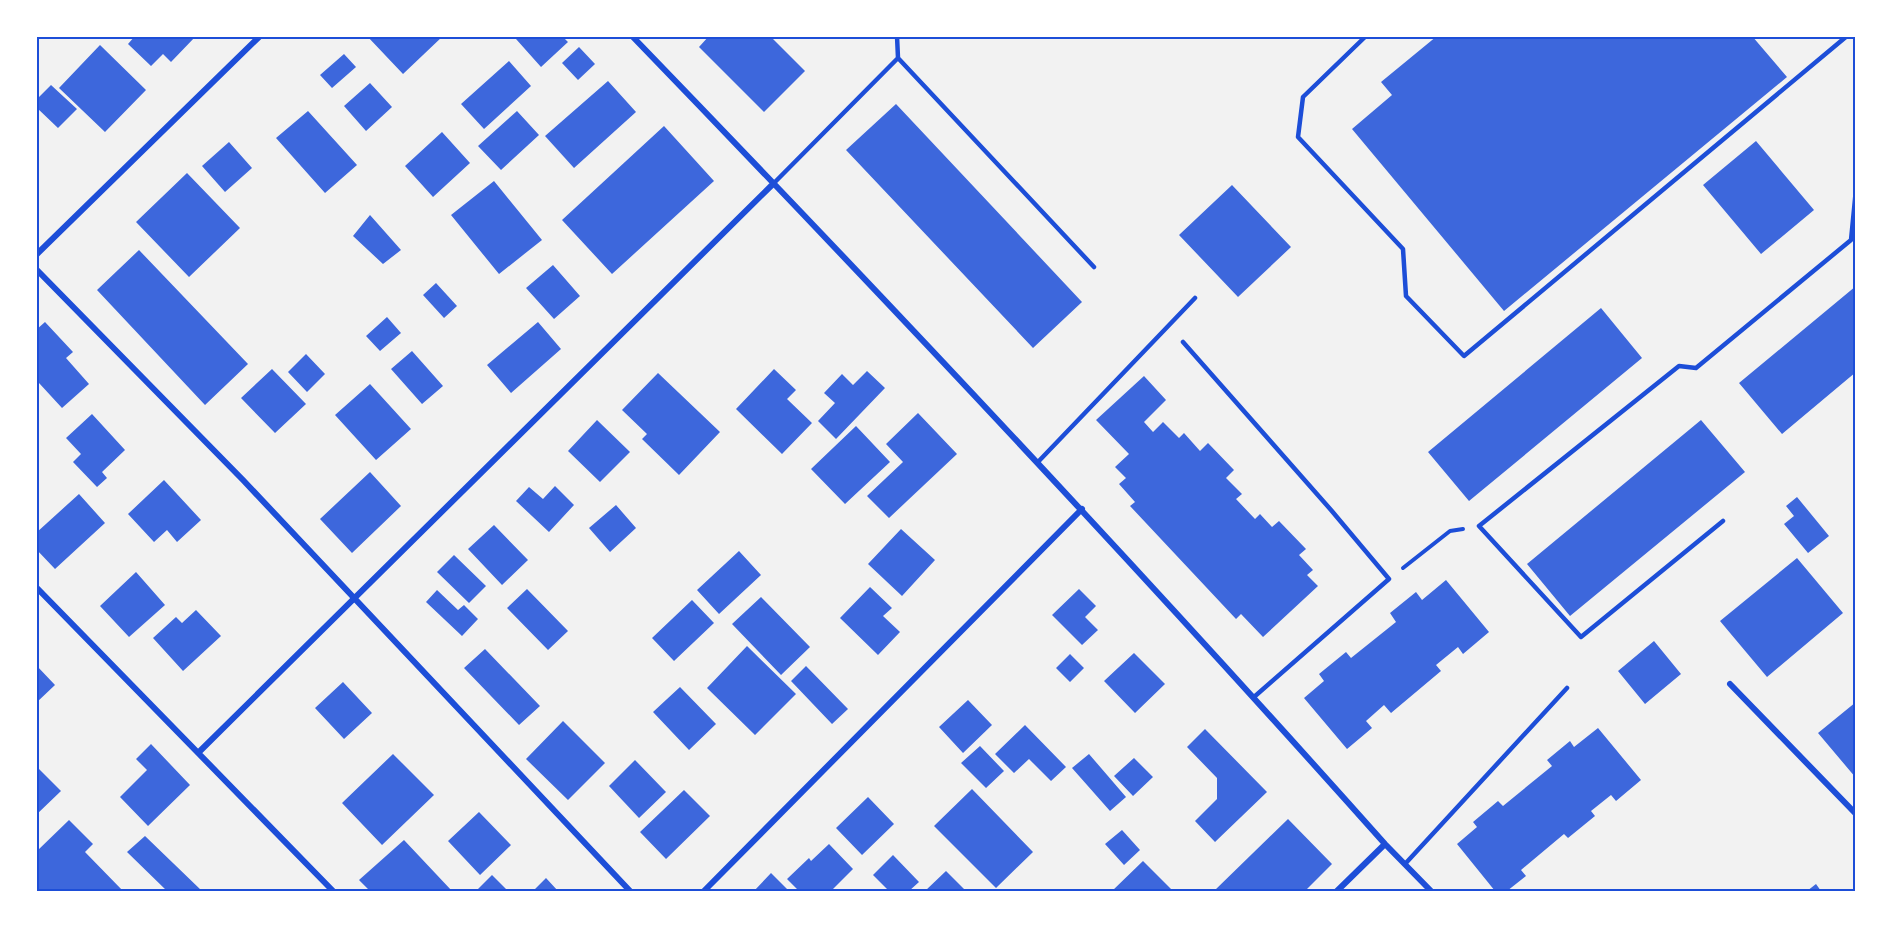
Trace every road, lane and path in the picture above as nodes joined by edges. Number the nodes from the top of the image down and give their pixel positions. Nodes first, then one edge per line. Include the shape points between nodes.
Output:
1 (260, 36) edge
2 (632, 36) edge
3 (897, 36) edge
4 (1366, 36) edge
5 (1847, 36) edge
6 (898, 58) junction
7 (774, 183) junction
8 (1856, 189) edge
9 (36, 255) edge
10 (1094, 267) dead end
11 (36, 269) edge
12 (1195, 298) dead end
13 (1183, 342) dead end
14 (1037, 463) junction
15 (1082, 509) junction
16 (1723, 521) dead end
17 (1479, 526) junction
18 (1389, 579) junction
19 (36, 587) edge
20 (355, 598) junction
21 (1730, 684) dead end
22 (1567, 688) dead end
23 (1254, 697) junction
24 (198, 753) junction
25 (1856, 814) edge
26 (1385, 844) junction
27 (1405, 864) junction
28 (333, 891) edge
29 (630, 891) edge
30 (704, 891) edge
31 (1337, 891) edge
32 (1431, 891) edge

1 - 9 street
2 - 7 street
3 - 6 lane
4 - 5 lane via 1303,97 1298,137 1403,249 1406,296 1464,356
6 - 7 lane
6 - 10 lane
7 - 14 street
7 - 20 street
8 - 17 lane via 1851,240 1696,368 1679,366
11 - 20 street
12 - 14 lane
13 - 18 lane
14 - 15 street
15 - 23 street
15 - 30 street
16 - 17 lane via 1581,638
17 - 18 path via 1450,531
18 - 23 lane
19 - 24 street
20 - 24 street
20 - 29 street
21 - 25 street
22 - 27 lane
23 - 26 street
24 - 28 street
26 - 27 street
26 - 31 street
27 - 32 street

